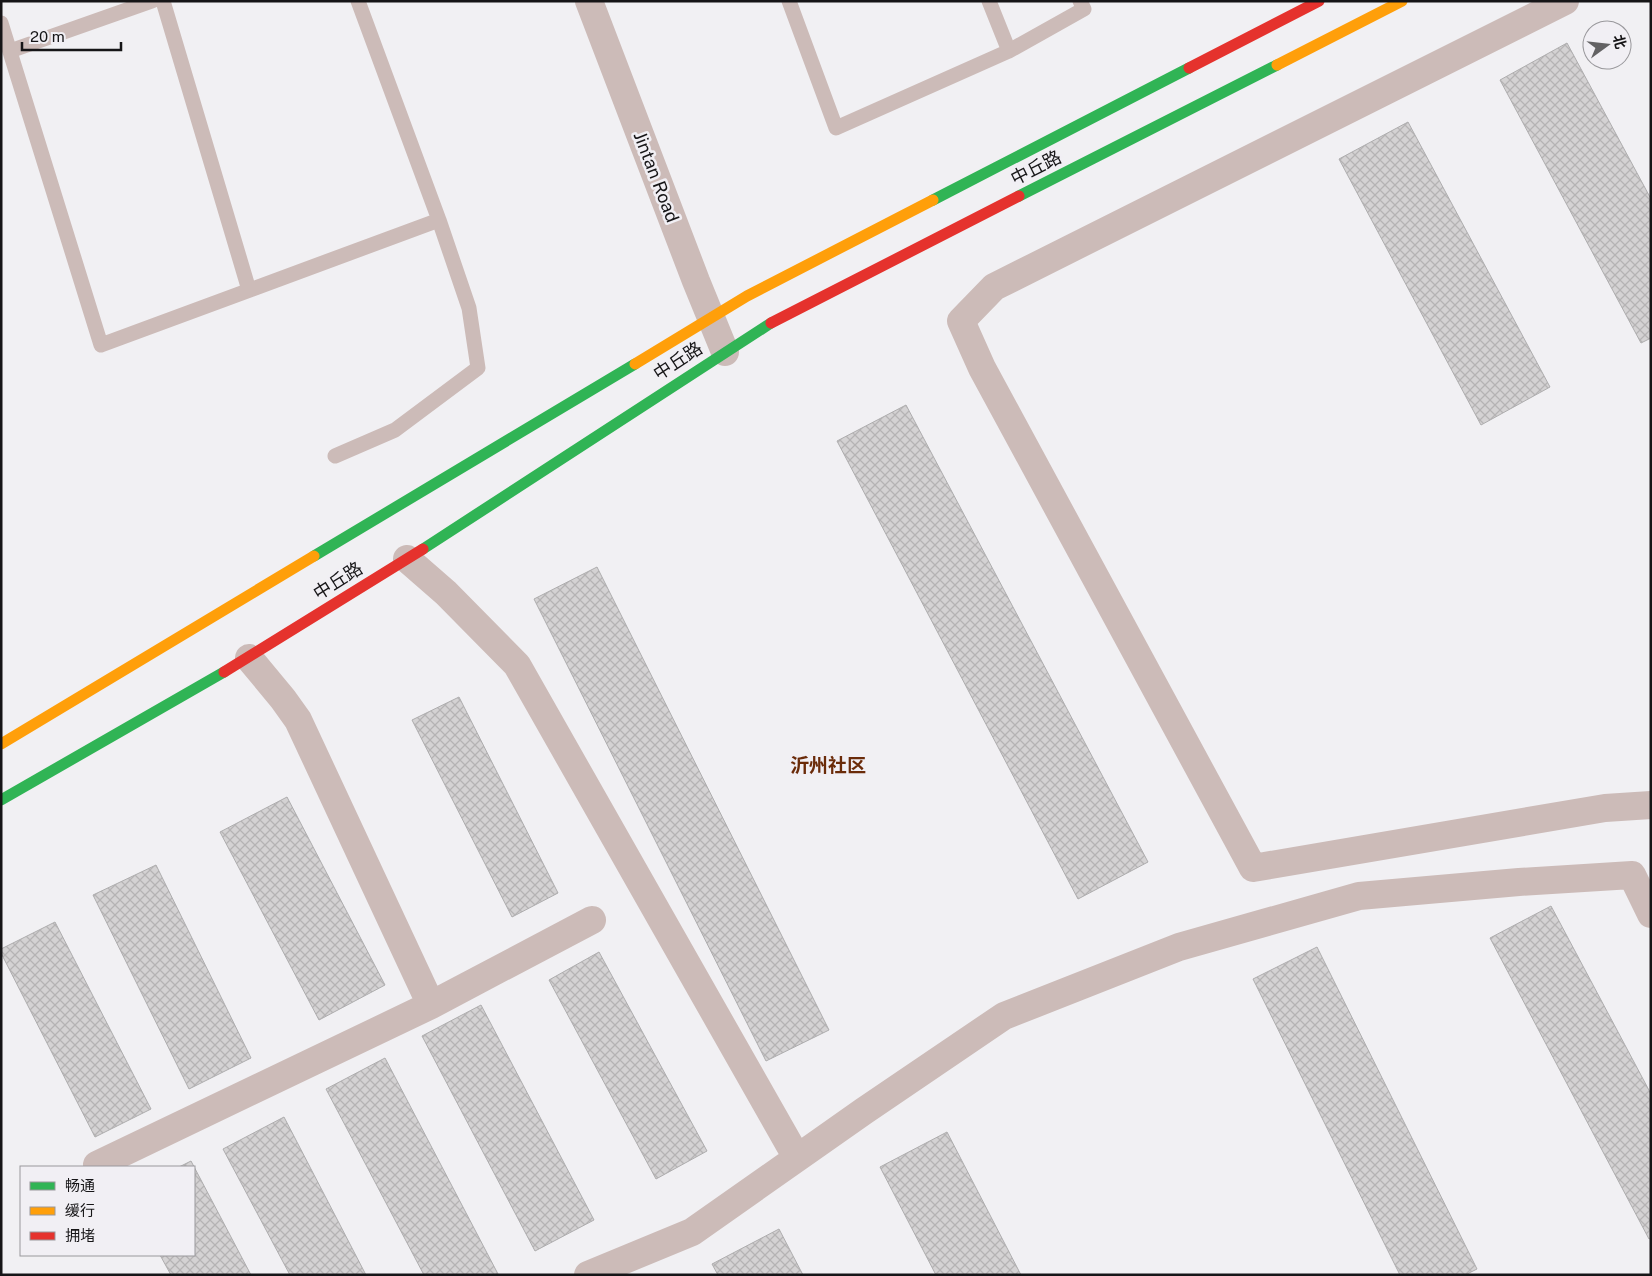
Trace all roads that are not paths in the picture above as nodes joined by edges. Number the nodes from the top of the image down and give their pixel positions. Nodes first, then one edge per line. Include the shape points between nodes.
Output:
1 (152, 1) edge
2 (162, 1) edge
3 (358, 1) edge
4 (589, 1) edge
5 (789, 1) edge
6 (989, 1) edge
7 (1080, 1) edge
8 (1319, 1) edge
9 (1402, 1) edge
10 (1565, 1) edge
11 (1, 23) edge
12 (1008, 51) junction
13 (10, 52) junction
14 (439, 220) junction
15 (249, 290) junction
16 (711, 319) junction
17 (725, 352) junction
18 (335, 456) dead end
19 (407, 559) junction
20 (249, 658) junction
21 (1, 744) edge
22 (1, 800) edge
23 (1651, 805) edge
24 (1651, 914) edge
25 (592, 920) dead end
26 (431, 1005) junction
27 (797, 1158) junction
28 (97, 1165) dead end
29 (588, 1275) edge

1 - 13 lane
2 - 15 lane
3 - 14 lane
4 - 16 street, Jintan Road
5 - 12 lane via 836,128
6 - 12 lane
7 - 12 lane via 1084,9
8 - 16 main road, 中丘路 via 748,296
9 - 17 main road, 中丘路 via 765,326
10 - 23 street via 994,287 961,321 982,368 1253,868 1605,808
11 - 13 lane
13 - 15 lane via 100,345
14 - 15 lane
14 - 18 lane via 469,308 478,368 395,430
16 - 17 street, Jintan Road
16 - 21 main road, 中丘路
17 - 19 main road, 中丘路
19 - 20 main road, 中丘路
19 - 27 street via 446,592 517,665
20 - 22 main road, 中丘路
20 - 26 street via 298,720
24 - 27 street via 1632,875 1519,882 1358,896 1179,947 1004,1016
25 - 26 street
26 - 28 street
27 - 29 street via 692,1232

